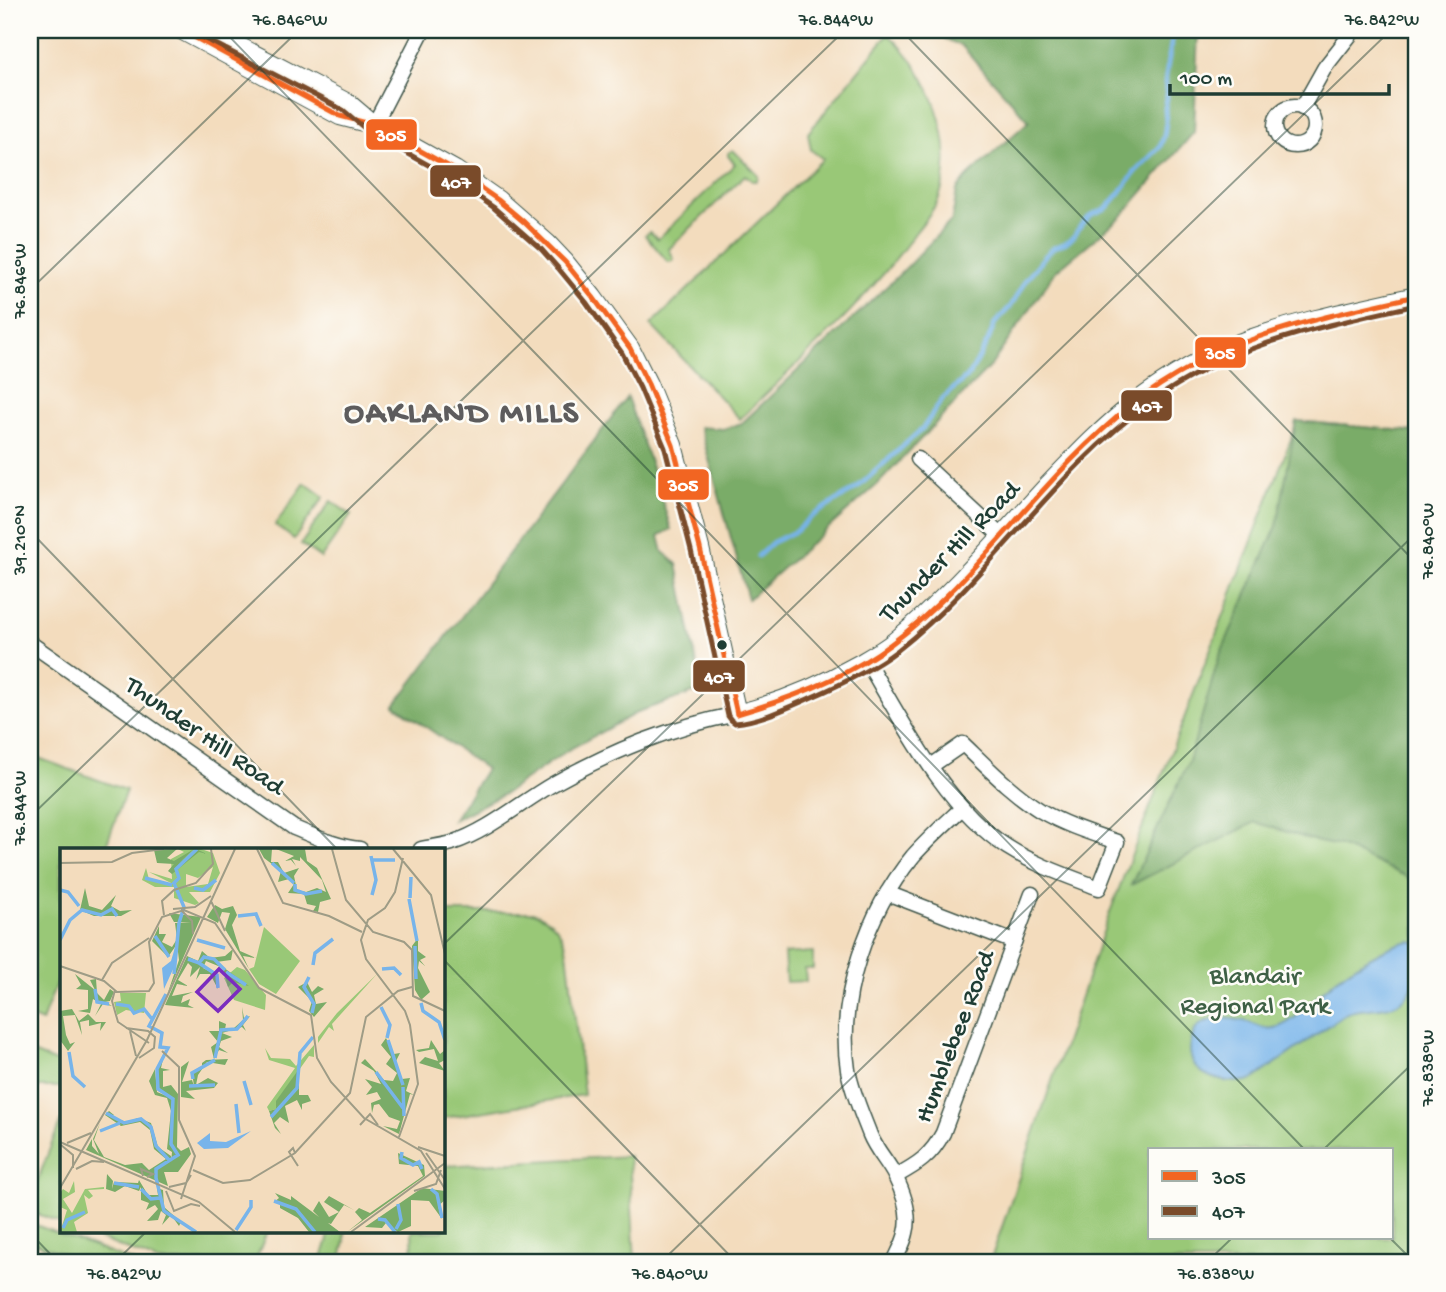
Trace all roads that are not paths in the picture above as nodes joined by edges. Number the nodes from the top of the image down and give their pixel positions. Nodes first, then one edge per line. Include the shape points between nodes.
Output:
1 (181, 30) edge
2 (208, 30) edge
3 (424, 30) edge
4 (1354, 30) edge
5 (1302, 108) dead end
6 (374, 125) junction
7 (1416, 296) edge
8 (918, 459) dead end
9 (1001, 536) junction
10 (30, 643) edge
11 (866, 660) junction
12 (737, 714) junction
13 (932, 766) junction
14 (962, 808) junction
15 (350, 848) edge
16 (426, 848) edge
17 (887, 893) junction
18 (1032, 894) dead end
19 (1014, 942) junction
20 (896, 1176) junction
21 (894, 1262) edge

1 - 6 street via 340,116
2 - 6 street via 348,103
3 - 6 street
4 - 5 street via 1325,67
6 - 12 street via 455,170 524,222 565,262 630,348 682,473
7 - 9 street, Thunder Hill Road via 1266,334 1179,374 1119,415
8 - 9 street
9 - 11 street, Thunder Hill Road via 915,624
10 - 15 street, Thunder Hill Road via 294,828
11 - 12 street, Thunder Hill Road via 809,690
11 - 13 street
12 - 16 street, Thunder Hill Road via 628,746 551,785 489,826 452,843
13 - 14 street
13 - 14 street via 963,744 1041,811 1116,842 1099,888 1006,846
14 - 17 street via 912,858
17 - 19 street
17 - 20 street via 848,1000 846,1051 856,1099 872,1140
18 - 19 street, Humblebee Road
19 - 20 street, Humblebee Road via 936,1147
20 - 21 street via 908,1217

